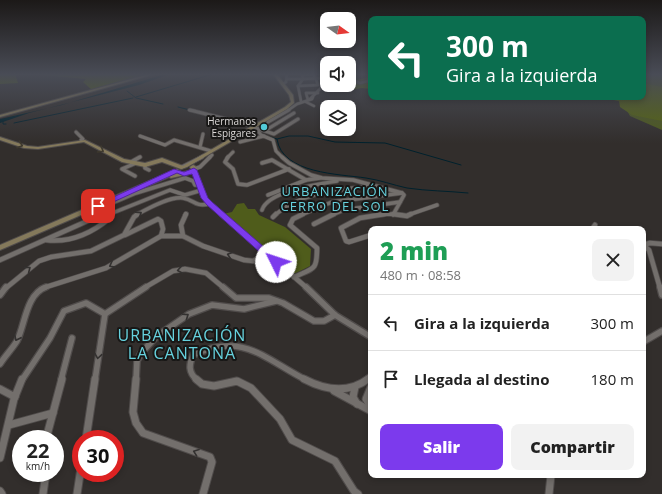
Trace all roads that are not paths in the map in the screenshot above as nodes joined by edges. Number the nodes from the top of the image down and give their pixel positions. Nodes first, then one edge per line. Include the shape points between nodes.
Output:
1 (70, 97) edge
2 (291, 97) edge
3 (300, 97) edge
4 (307, 97) edge
5 (313, 97) edge
6 (293, 101) junction
7 (301, 101) junction
8 (307, 101) junction
9 (314, 106) dead end
10 (299, 108) dead end
11 (189, 110) dead end
12 (294, 113) dead end
13 (0, 115) edge
14 (298, 119) dead end
15 (255, 127) junction
16 (266, 130) junction
17 (76, 132) dead end
18 (203, 134) dead end
19 (140, 136) dead end
20 (264, 136) junction
21 (1, 138) edge
22 (81, 140) junction
23 (240, 142) dead end
24 (200, 147) junction
25 (233, 152) dead end
26 (211, 153) junction
27 (203, 156) junction
28 (140, 157) dead end
29 (198, 159) junction
30 (133, 163) junction
31 (262, 163) dead end
32 (145, 165) junction
33 (180, 169) junction
34 (288, 169) junction
35 (149, 170) dead end
36 (192, 171) junction
37 (135, 176) dead end
38 (322, 178) junction
39 (306, 180) junction
40 (344, 180) junction
41 (154, 182) junction
42 (200, 184) junction
43 (376, 185) junction
44 (202, 190) junction
45 (402, 193) junction
46 (268, 195) dead end
47 (400, 202) junction
48 (209, 204) junction
49 (437, 206) dead end
50 (103, 207) dead end
51 (262, 210) dead end
52 (115, 212) dead end
53 (186, 214) dead end
54 (393, 214) junction
55 (273, 217) dead end
56 (314, 224) dead end
57 (124, 235) junction
58 (161, 236) junction
59 (183, 236) junction
60 (368, 236) edge
61 (46, 240) junction
62 (646, 244) edge
63 (662, 244) edge
64 (0, 248) edge
65 (646, 248) edge
66 (267, 254) junction
67 (0, 260) edge
68 (294, 277) junction
69 (662, 294) edge
70 (0, 295) edge
71 (278, 301) junction
72 (105, 314) junction
73 (335, 316) junction
74 (662, 331) edge
75 (368, 335) edge
76 (72, 338) dead end
77 (646, 340) edge
78 (0, 364) edge
79 (368, 379) edge
80 (355, 387) junction
81 (0, 389) edge
82 (331, 389) junction
83 (368, 395) edge
84 (15, 396) junction
85 (366, 399) junction
86 (368, 402) edge
87 (358, 405) junction
88 (368, 410) edge
89 (53, 413) junction
90 (9, 425) junction
91 (48, 430) edge
92 (87, 430) edge
93 (0, 458) edge
94 (552, 478) edge
95 (45, 482) edge
96 (79, 482) edge
97 (0, 491) edge
98 (2, 494) edge
99 (43, 494) edge
100 (77, 494) edge
101 (203, 494) edge
102 (358, 494) edge
103 (549, 494) edge

1 - 13 street
2 - 6 street
3 - 7 street
4 - 8 street
5 - 8 street
6 - 7 street
6 - 8 street
6 - 10 street
6 - 15 street via 291,105
6 - 15 street via 293,108
7 - 8 street
8 - 9 street
11 - 15 street
12 - 16 street
14 - 16 street via 274,134 265,132
15 - 16 street
15 - 20 street
15 - 26 street
17 - 22 street via 83,139
18 - 24 street
19 - 24 street via 165,145 174,140
20 - 23 street
20 - 38 street via 273,140 276,152 289,163
21 -> 22 street via 26,147 38,148
22 -> 30 street
24 - 26 street
25 - 34 street via 225,159 233,169 238,184 247,185
26 - 27 street
26 - 36 street via 200,167
27 - 29 street
27 - 33 street via 183,165
28 - 30 street
29 - 33 street
29 - 36 street
30 - 32 street
30 - 37 street via 122,169
31 - 34 street via 272,160
32 - 33 street via 162,160
32 - 35 street
33 - 36 street
33 - 41 street
34 - 39 street
36 - 41 street via 182,178 161,184
36 - 42 street
38 - 39 street
38 - 40 street
39 - 46 street
40 - 43 street
40 - 51 street via 307,185 270,200
41 - 64 street
42 - 44 street
42 - 50 street via 195,185 185,178 136,193
43 - 45 street
43 - 55 street via 319,193 281,208
44 - 48 street
44 - 52 street via 185,195 170,190
45 - 47 street via 404,195
45 - 68 street via 332,202 293,219 290,225 317,248 317,264 314,268
47 - 54 street
47 - 56 street via 344,210
57 -> 48 street via 134,217 164,202 182,198 200,206
48 - 66 street
49 - 54 street via 409,216
53 - 59 street via 181,227
54 - 60 street via 360,218 341,229 346,241 349,242
57 - 58 street via 158,219 163,229
70 -> 57 street via 10,283 39,261 90,251
58 - 59 street
58 -> 78 street via 106,268 42,289 35,295 17,340
66 -> 59 street via 253,261 244,260
61 - 61 street via 82,236 102,226 110,216 104,214
61 - 67 street
62 - 63 street
65 - 69 street via 649,250
66 - 68 street
68 - 73 street
71 -> 72 street via 269,298 236,298 206,273 185,269 173,271
71 - 73 street via 314,321 324,321
101 -> 71 street via 212,462 210,457 143,434 136,426 133,418 137,362 146,346 199,309 209,306 245,309
72 - 84 street via 86,303 61,312 50,338 21,380
72 -> 92 street
73 - 75 street
74 - 77 street
76 - 89 street
79 - 80 street
80 - 82 street via 343,391
80 - 87 street via 353,397
81 - 84 street
82 - 87 street
82 - 102 street via 302,378 248,347 220,346 203,350 193,355 189,365 191,375 202,384 214,386 237,381 251,388 280,419 292,440 335,461
83 - 85 street
84 - 90 street
85 - 86 street
85 - 87 street
87 - 88 street
89 - 90 street
89 - 91 street
90 - 93 street
94 - 103 street
95 - 99 street
96 - 100 street
97 - 98 street

